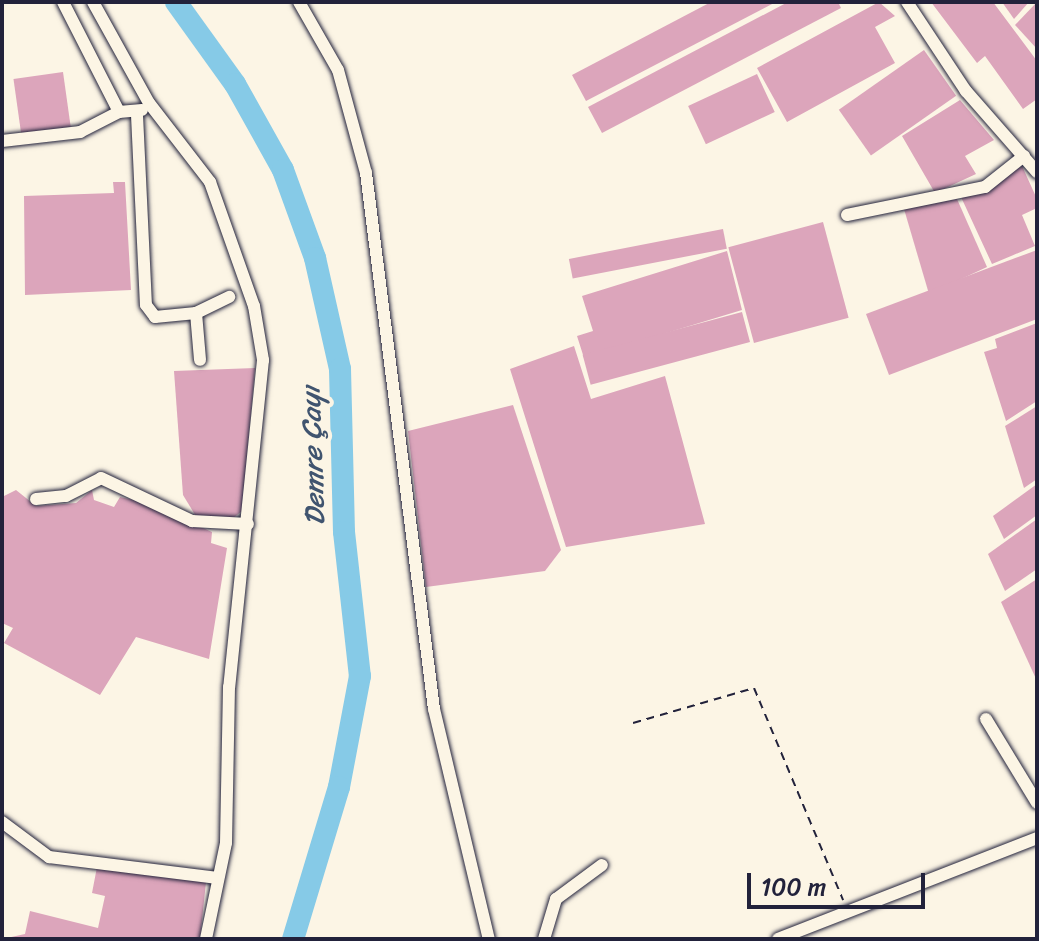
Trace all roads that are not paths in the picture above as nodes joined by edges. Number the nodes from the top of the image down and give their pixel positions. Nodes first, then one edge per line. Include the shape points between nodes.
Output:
1 (63, 2) edge
2 (93, 2) edge
3 (299, 2) edge
4 (907, 2) edge
5 (149, 103) junction
6 (119, 112) junction
7 (137, 115) junction
8 (2, 141) edge
9 (1024, 156) junction
10 (1037, 172) edge
11 (847, 215) dead end
12 (229, 297) dead end
13 (196, 313) junction
14 (200, 360) dead end
15 (36, 499) dead end
16 (248, 524) junction
17 (986, 719) dead end
18 (1037, 803) edge
19 (2, 822) edge
20 (1037, 838) edge
21 (602, 865) dead end
22 (218, 878) junction
23 (206, 939) edge
24 (489, 939) edge
25 (544, 939) edge
26 (778, 939) edge

1 - 6 street
2 - 5 street
3 - 24 street via 338,70 366,173 434,709
4 - 9 street via 966,91
5 - 7 street
5 - 16 street via 210,182 254,306 263,360
6 - 7 street
6 - 8 street via 80,132
7 - 13 street via 146,305 155,317
9 - 10 street
9 - 11 street via 985,187
12 - 13 street
13 - 14 street
15 - 16 street via 66,496 101,478 192,521
16 - 22 street
17 - 18 street
19 - 22 street via 49,857
20 - 26 street
21 - 25 street via 556,899
22 - 23 street

